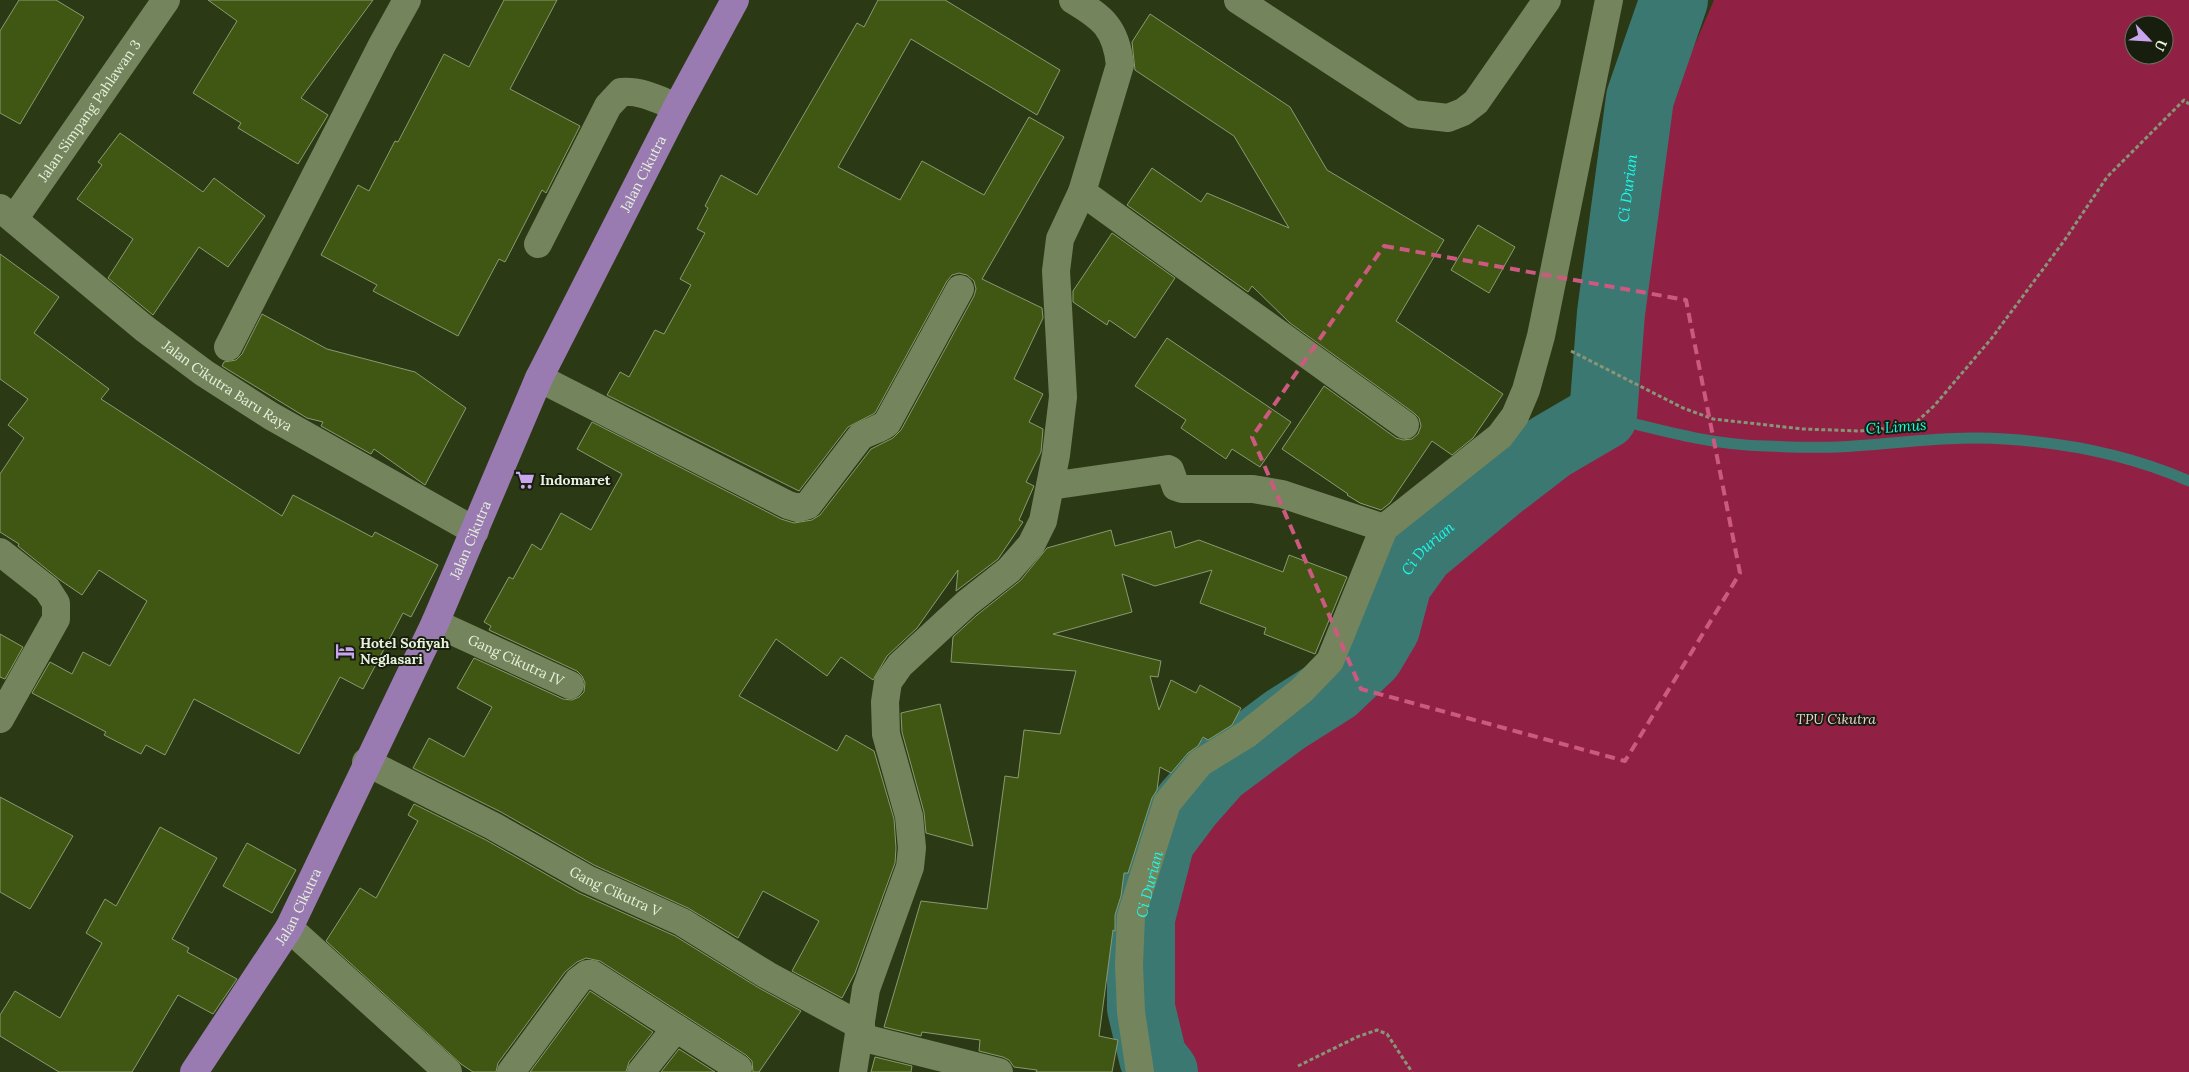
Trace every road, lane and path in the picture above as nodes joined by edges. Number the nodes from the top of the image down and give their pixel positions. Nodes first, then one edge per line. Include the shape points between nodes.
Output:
1 (166, 0) edge
2 (407, 0) edge
3 (735, 0) edge
4 (1073, 0) edge
5 (1238, 0) edge
6 (1547, 0) edge
7 (1609, 0) edge
8 (2189, 104) edge
9 (677, 107) junction
10 (1082, 192) junction
11 (7, 214) edge
12 (538, 244) dead end
13 (960, 289) dead end
14 (228, 346) dead end
15 (1570, 350) dead end
16 (539, 378) junction
17 (1405, 425) dead end
18 (1050, 486) junction
19 (1384, 528) junction
20 (475, 531) junction
21 (0, 552) edge
22 (435, 623) junction
23 (570, 685) dead end
24 (0, 719) edge
25 (366, 762) junction
26 (289, 928) junction
27 (676, 1028) junction
28 (860, 1031) junction
29 (1298, 1066) dead end
30 (738, 1068) dead end
31 (194, 1072) edge
32 (448, 1072) edge
33 (511, 1072) edge
34 (640, 1072) edge
35 (853, 1072) edge
36 (999, 1072) edge
37 (1140, 1072) edge
38 (1412, 1072) edge

1 - 11 street, Jalan Simpang Pahlawan 3
2 - 14 street
3 - 9 main road, Jalan Cikutra
4 - 10 street via 1100,16 1113,34 1120,65
5 - 6 street via 1413,114 1448,118 1464,112 1476,102
7 - 19 street via 1541,336 1515,416 1500,436
8 - 15 path via 2184,100 2107,177 1991,339 1934,406 1912,426 1860,431 1802,429 1713,419 1683,408
9 - 12 street via 649,95 621,92 608,106
9 - 16 main road, Jalan Cikutra
10 - 17 street
10 - 18 street via 1060,239 1056,271 1063,397
11 - 20 street, Jalan Cikutra Baru Raya via 204,373 271,416
13 - 16 street via 887,423 860,437 808,505 798,508
16 - 20 main road, Jalan Cikutra
18 - 19 street via 1168,469 1176,486 1182,489 1253,489 1275,493
18 - 28 street via 1043,521 1031,545 1009,570 967,603 900,665 888,682 886,734 909,816 912,848 910,867 866,989
19 - 37 street via 1330,661 1302,690 1247,734 1200,763 1167,803 1131,916 1131,1012
20 - 22 main road, Jalan Cikutra
21 - 24 street via 47,589 56,603 56,619
22 - 23 street, Gang Cikutra IV
22 - 25 main road, Jalan Cikutra
25 - 26 main road, Jalan Cikutra
25 - 28 street, Gang Cikutra V via 493,826 587,879 682,922
26 - 31 main road, Jalan Cikutra
26 - 32 street
27 - 30 street
27 - 33 street via 588,974 578,981
27 - 34 street
28 - 35 street
28 - 36 street, Gang Cikutra V
29 - 38 path via 1377,1030 1387,1034

